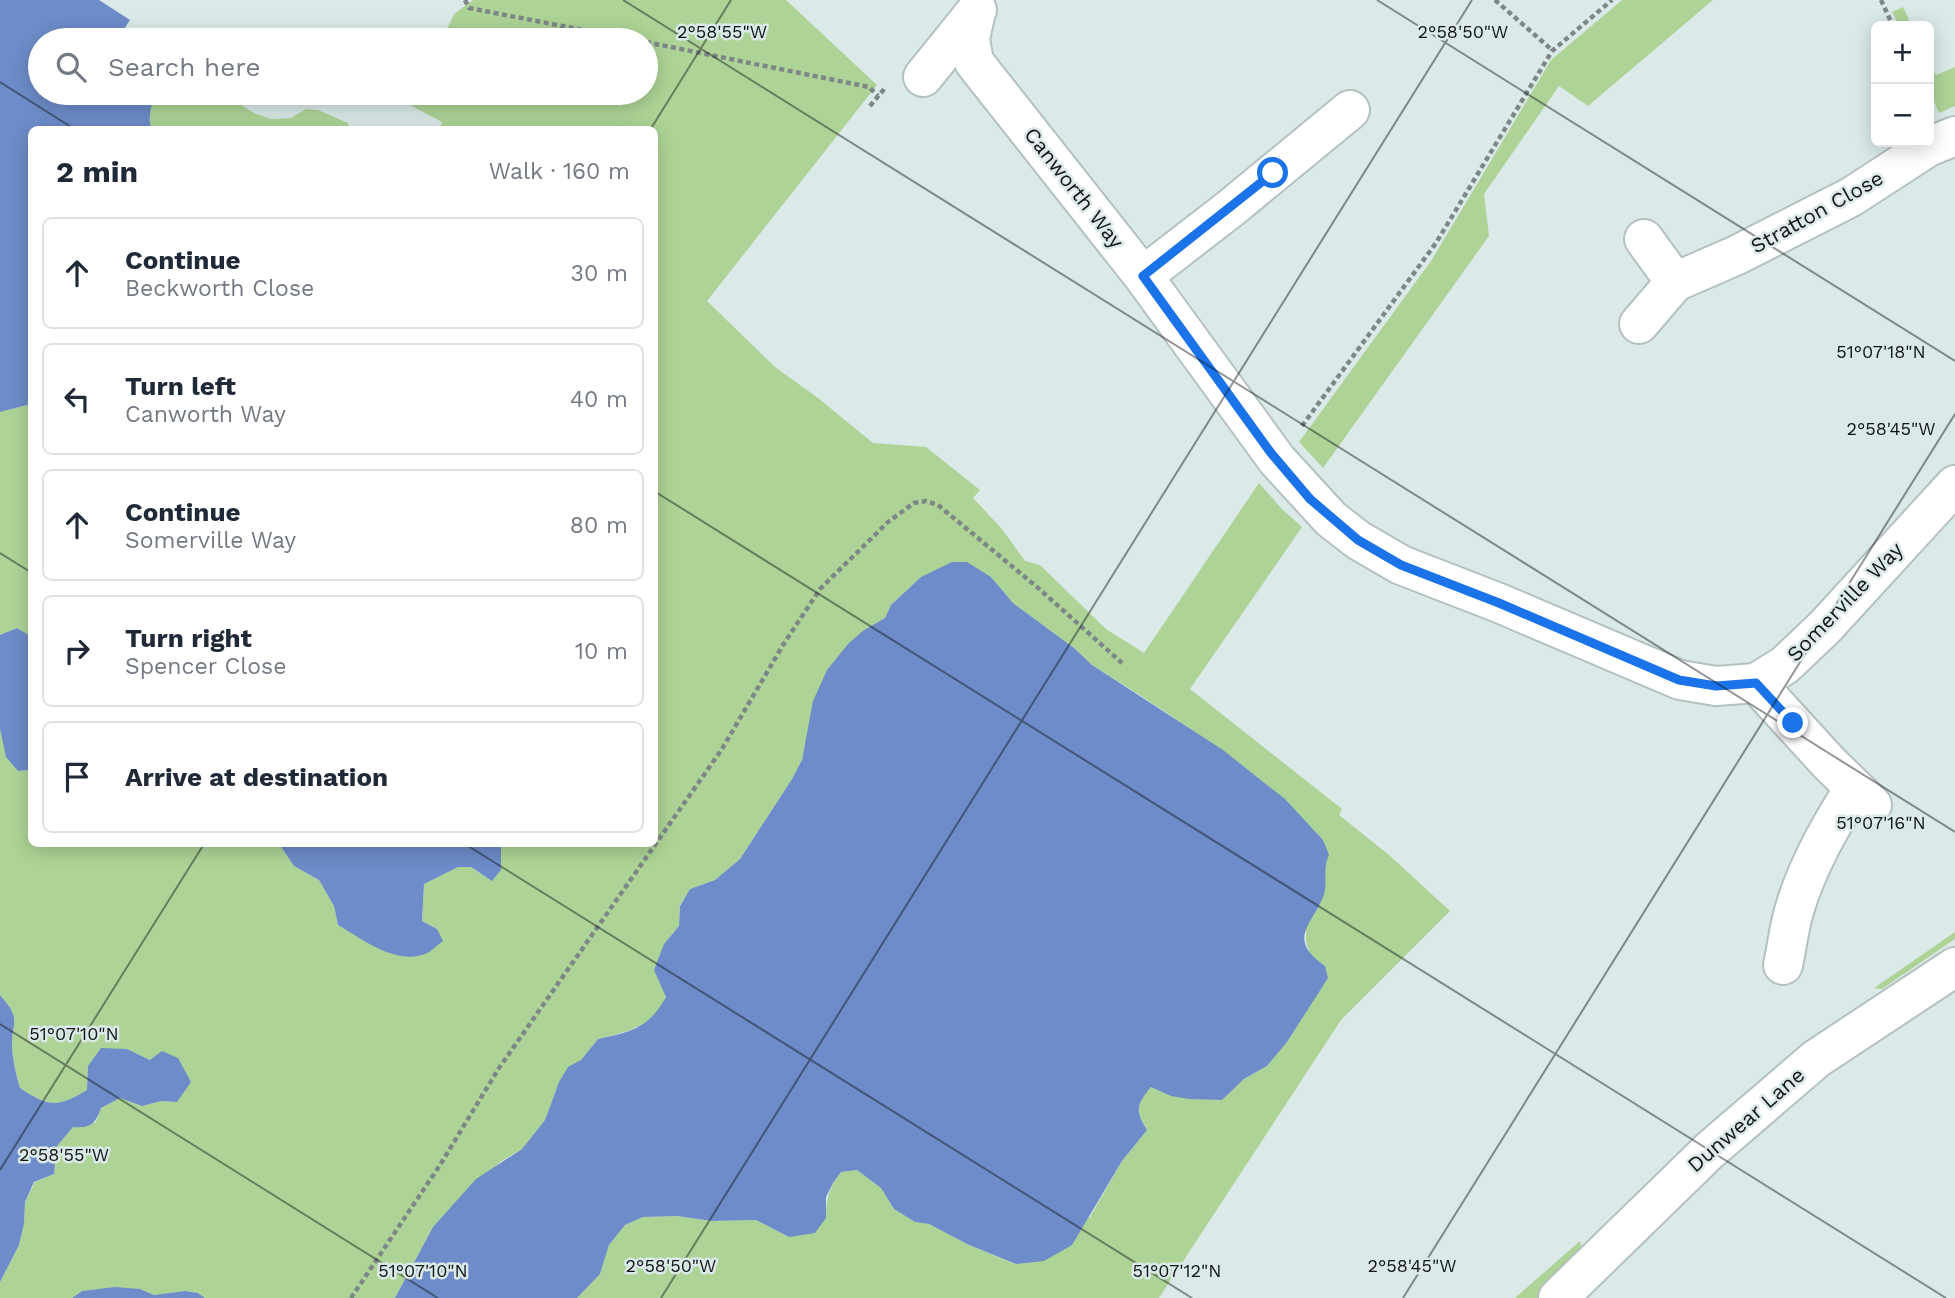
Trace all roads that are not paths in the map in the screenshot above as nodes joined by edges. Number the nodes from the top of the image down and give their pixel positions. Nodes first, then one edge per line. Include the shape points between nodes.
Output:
1 (980, 6) edge
2 (923, 77) dead end
3 (1350, 110) dead end
4 (1955, 136) edge
5 (1644, 239) dead end
6 (1143, 276) junction
7 (1675, 282) junction
8 (1639, 324) dead end
9 (1277, 460) joint
10 (1955, 485) edge
11 (1756, 683) junction
12 (1783, 965) dead end
13 (1955, 967) edge
14 (1558, 1298) edge

1 - 2 street
1 - 6 street, Canworth Way via 970,40 974,62
3 - 6 street
4 - 7 street, Stratton Close via 1928,147 1851,197
5 - 7 street
6 - 9 street, Canworth Way
7 - 8 street, Stratton Close
9 - 11 street, Somerville Way via 1331,519 1401,565 1679,680 1716,686
10 - 11 street, Somerville Way via 1825,627 1785,665
11 - 12 street via 1863,797 1831,825 1810,866 1793,913
13 - 14 street, Dunwear Lane via 1816,1059 1709,1151

